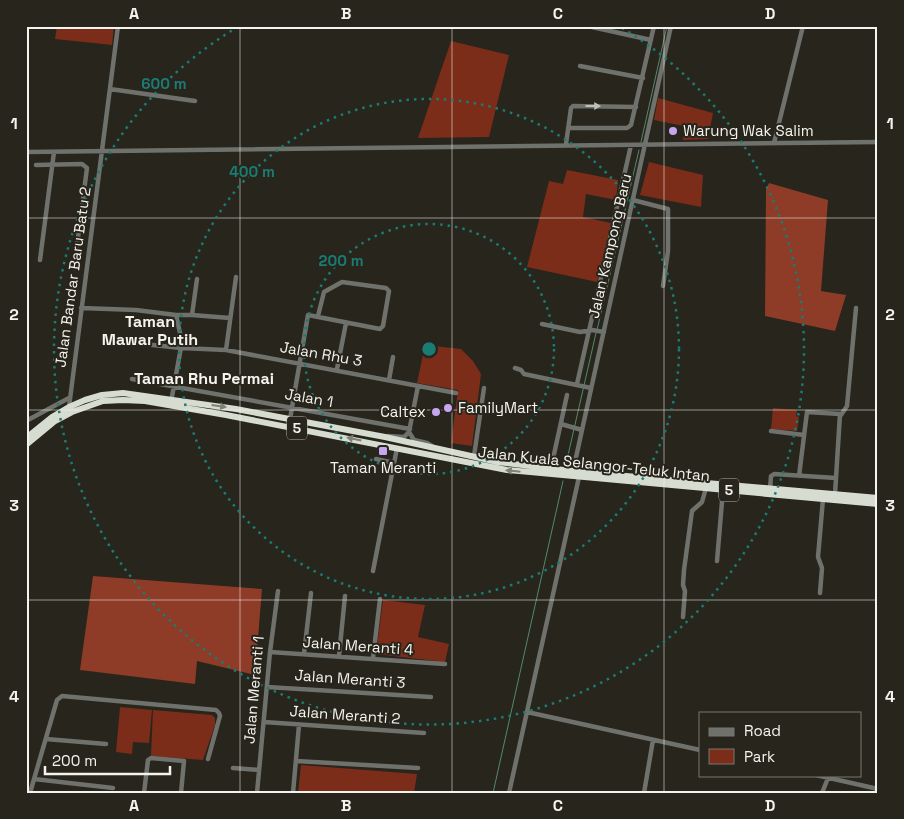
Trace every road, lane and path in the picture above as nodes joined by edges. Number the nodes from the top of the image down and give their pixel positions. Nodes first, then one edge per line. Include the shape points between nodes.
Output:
1 (118, 26) edge
2 (654, 26) edge
3 (670, 26) edge
4 (802, 26) edge
5 (592, 28) dead end
6 (651, 40) junction
7 (580, 66) dead end
8 (642, 78) junction
9 (110, 89) junction
10 (195, 101) dead end
11 (636, 107) junction
12 (568, 128) junction
13 (878, 142) edge
14 (774, 143) junction
15 (566, 144) junction
16 (631, 144) junction
17 (646, 144) junction
18 (102, 151) junction
19 (26, 152) edge
20 (54, 152) junction
21 (36, 165) dead end
22 (53, 165) junction
23 (633, 200) junction
24 (40, 260) dead end
25 (74, 268) dead end
26 (236, 277) dead end
27 (197, 279) dead end
28 (663, 286) dead end
29 (81, 308) junction
30 (856, 308) dead end
31 (176, 315) junction
32 (192, 315) junction
33 (318, 316) junction
34 (230, 318) junction
35 (346, 323) junction
36 (542, 324) dead end
37 (591, 331) junction
38 (602, 332) junction
39 (134, 343) dead end
40 (181, 348) junction
41 (226, 350) junction
42 (394, 357) dead end
43 (299, 363) junction
44 (515, 368) dead end
45 (337, 369) junction
46 (132, 379) dead end
47 (388, 380) junction
48 (174, 386) junction
49 (418, 386) junction
50 (584, 386) junction
51 (484, 388) dead end
52 (456, 393) dead end
53 (567, 395) dead end
54 (69, 398) junction
55 (238, 398) junction
56 (171, 402) junction
57 (69, 407) junction
58 (291, 408) junction
59 (236, 409) junction
60 (841, 414) junction
61 (290, 419) junction
62 (27, 420) edge
63 (560, 424) junction
64 (580, 430) junction
65 (410, 431) junction
66 (772, 431) dead end
67 (804, 435) junction
68 (384, 437) junction
69 (26, 438) edge
70 (26, 445) edge
71 (433, 447) junction
72 (396, 448) junction
73 (474, 456) junction
74 (376, 460) dead end
75 (394, 463) junction
76 (551, 468) junction
77 (573, 471) junction
78 (799, 476) junction
79 (579, 477) junction
80 (836, 478) junction
81 (706, 488) junction
82 (770, 489) junction
83 (723, 490) junction
84 (835, 494) junction
85 (878, 498) edge
86 (822, 499) junction
87 (878, 504) edge
88 (717, 561) dead end
89 (373, 571) dead end
90 (278, 590) dead end
91 (820, 592) dead end
92 (310, 593) dead end
93 (345, 596) dead end
94 (380, 599) dead end
95 (683, 617) dead end
96 (270, 652) junction
97 (304, 654) junction
98 (339, 656) junction
99 (373, 658) junction
100 (445, 664) dead end
101 (266, 686) junction
102 (431, 697) dead end
103 (527, 712) junction
104 (264, 722) junction
105 (299, 725) junction
106 (424, 733) dead end
107 (46, 739) junction
108 (654, 740) junction
109 (106, 744) dead end
110 (699, 750) edge
111 (208, 759) dead end
112 (296, 761) junction
113 (233, 768) dead end
114 (418, 768) dead end
115 (259, 770) junction
116 (820, 776) edge
117 (828, 778) junction
118 (34, 779) junction
119 (113, 788) dead end
120 (878, 789) edge
121 (30, 793) edge
122 (144, 793) edge
123 (181, 793) edge
124 (257, 793) edge
125 (293, 793) edge
126 (509, 793) edge
127 (644, 793) edge
128 (822, 793) edge

1 - 9 street, Jalan Bandar Baru Batu 2
2 - 6 street
3 - 17 street, Jalan Kampong Baru
4 - 14 street
5 - 6 street
6 - 8 street
7 - 8 street
8 - 11 street
9 - 10 street
9 - 18 street, Jalan Bandar Baru Batu 2
11 - 12 street via 633,122 627,128
12 -> 11 street via 572,106
12 - 15 street
13 - 14 street
14 - 17 street
15 - 16 street
15 - 18 street
16 - 17 street
16 - 37 street
17 - 23 street, Jalan Kampong Baru
18 - 20 street
18 - 29 street, Jalan Bandar Baru Batu 2
19 - 20 street
20 - 22 street
21 - 22 street
22 - 24 street
22 - 25 street via 82,164 86,168
23 - 28 street via 668,209 668,251
23 - 38 street, Jalan Kampong Baru
26 - 34 street
27 - 32 street
29 - 31 street
29 - 54 street, Jalan Bandar Baru Batu 2
30 - 60 street via 847,406
31 - 32 street
31 - 40 street
32 - 34 street
33 - 35 street
33 - 35 street via 324,292 342,282 386,288 389,292 382,328
33 - 43 street via 310,314 307,317
34 - 41 street
35 - 45 street
36 - 37 street via 580,332
37 - 38 street
37 - 50 street
38 - 50 street, Jalan Kampong Baru
39 - 40 street, Jalan Rhu 3
40 - 41 street, Jalan Rhu 3
40 - 48 street
41 - 43 street, Jalan Rhu 3
42 - 47 street
43 - 45 street, Jalan Rhu 3
43 - 58 street
44 - 50 street via 524,374
45 - 47 street, Jalan Rhu 3
46 - 48 street, Jalan 1
47 - 49 street, Jalan Rhu 3
48 - 55 street, Jalan 1
48 - 56 street
49 - 52 street, Jalan Rhu 3
49 - 65 street
50 - 64 street, Jalan Kampong Baru
51 - 73 street
53 - 63 street
54 - 57 street, Jalan Bandar Baru Batu 2
54 - 62 street
55 - 58 street, Jalan 1
55 - 59 street
56 - 57 highway, Jalan Kuala Selangor-Teluk Intan / 5 via 123,393 102,395
56 -> 59 highway, Jalan Kuala Selangor-Teluk Intan / 5
56 - 70 highway, Jalan Kuala Selangor-Teluk Intan / 5 via 123,400 87,406 55,421
72 -> 56 highway, Jalan Kuala Selangor-Teluk Intan / 5
57 - 69 highway, Jalan Kuala Selangor-Teluk Intan / 5
58 - 61 street
58 - 65 street, Jalan 1
59 - 61 highway, Jalan Kuala Selangor-Teluk Intan / 5
60 - 67 street via 807,412
60 - 80 street
61 - 68 highway, Jalan Kuala Selangor-Teluk Intan / 5
63 - 64 street
63 - 76 street
64 - 77 street, Jalan Kampong Baru
65 - 68 street via 404,437
65 - 71 street via 414,440
66 - 67 street
67 - 78 street
68 - 71 highway, Jalan Kuala Selangor-Teluk Intan / 5
71 - 73 highway, Jalan Kuala Selangor-Teluk Intan / 5
72 - 75 street
79 -> 72 highway, Jalan Kuala Selangor-Teluk Intan / 5 via 507,470
73 - 76 highway, Jalan Kuala Selangor-Teluk Intan / 5
74 - 75 street
75 - 89 street
76 - 77 highway, Jalan Kuala Selangor-Teluk Intan / 5
77 - 82 highway, Jalan Kuala Selangor-Teluk Intan / 5
78 - 80 street
78 - 82 street via 772,475
79 - 81 highway, Jalan Kuala Selangor-Teluk Intan / 5
79 - 103 street
80 - 84 street
81 - 83 highway, Jalan Kuala Selangor-Teluk Intan / 5
81 - 95 street via 702,502 692,511 684,570
82 - 84 highway, Jalan Kuala Selangor-Teluk Intan / 5
83 - 86 highway, Jalan Kuala Selangor-Teluk Intan / 5
83 - 88 street
84 - 85 highway, Jalan Kuala Selangor-Teluk Intan / 5
86 - 87 highway, Jalan Kuala Selangor-Teluk Intan / 5
86 - 91 street via 818,557 822,568
90 - 96 street, Jalan Meranti 1
92 - 97 street
93 - 98 street
94 - 99 street
96 - 97 street, Jalan Meranti 4
96 - 101 street, Jalan Meranti 1
97 - 98 street, Jalan Meranti 4
98 - 99 street, Jalan Meranti 4
99 - 100 street, Jalan Meranti 4
101 - 102 street, Jalan Meranti 3
101 - 104 street, Jalan Meranti 1
103 - 108 street
103 - 126 street
104 - 105 street, Jalan Meranti 2
104 - 115 street, Jalan Meranti 1
105 - 106 street, Jalan Meranti 2
105 - 112 street
107 - 109 street
107 - 111 street via 57,700 62,696 216,710 220,716
107 - 118 street
108 - 110 street
108 - 127 street
112 - 114 street
112 - 125 street
113 - 115 street
115 - 124 street, Jalan Meranti 1
116 - 117 street
117 - 120 street
117 - 128 street
118 - 119 street
118 - 121 street
122 - 123 street via 148,760 151,758 184,761

